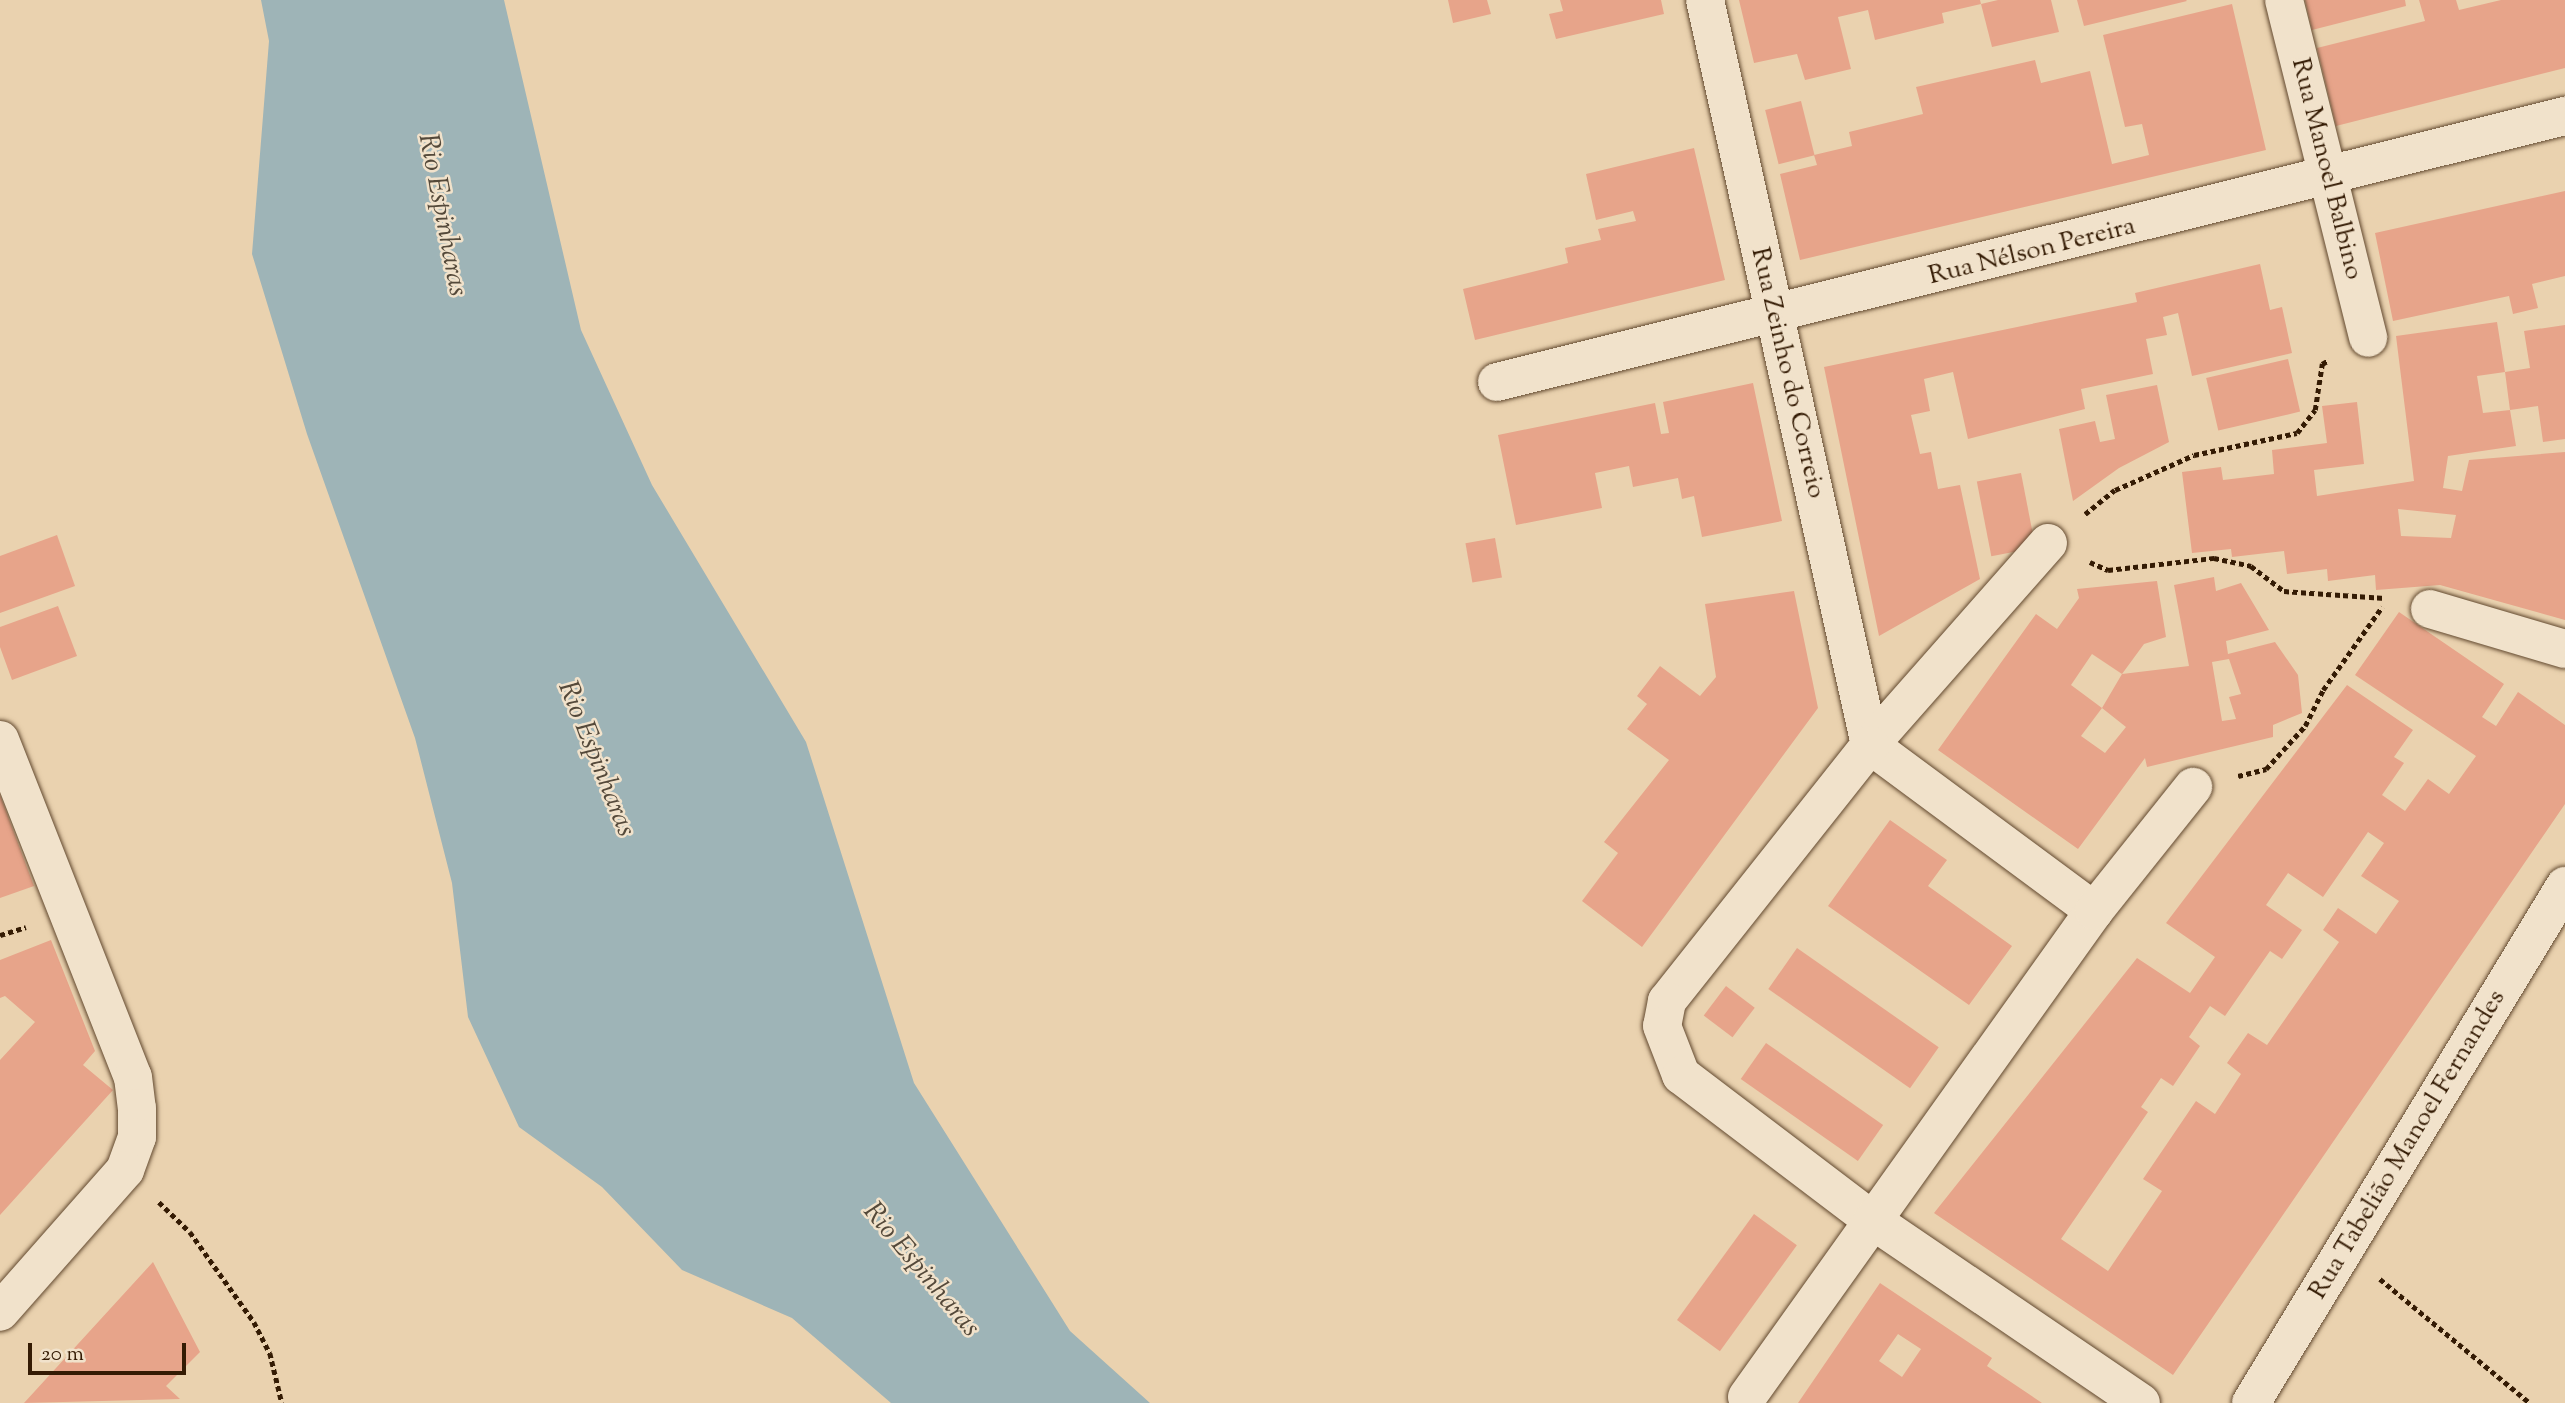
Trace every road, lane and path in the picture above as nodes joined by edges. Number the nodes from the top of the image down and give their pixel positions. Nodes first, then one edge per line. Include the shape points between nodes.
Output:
1 (1704, 0) edge
2 (2284, 0) edge
3 (2565, 116) edge
4 (2328, 177) junction
5 (1774, 317) junction
6 (2368, 338) joint
7 (1497, 382) dead end
8 (2048, 543) junction
9 (2388, 599) junction
10 (2430, 609) joint
11 (2565, 649) edge
12 (0, 740) edge
13 (1870, 745) junction
14 (2193, 787) joint
15 (2565, 886) edge
16 (2094, 911) junction
17 (125, 1171) junction
18 (1872, 1220) junction
19 (2344, 1251) junction
20 (0, 1312) edge
21 (1747, 1397) dead end
22 (282, 1403) edge
23 (2141, 1403) edge
24 (2251, 1403) edge
25 (2530, 1403) edge

1 - 5 street, Rua Zeinho do Correio
2 - 4 street, Rua Manoel Balbino
3 - 4 street, Rua Nélson Pereira
4 - 5 street, Rua Nélson Pereira
4 - 6 street, Rua Manoel Balbino
5 - 7 street, Rua Nélson Pereira
5 - 13 street, Rua Zeinho do Correio
6 - 8 path via 2322,364 2315,410 2297,433 2172,465 2115,490
8 - 9 path via 2108,570 2214,558 2251,566 2284,590
8 - 13 street
9 - 10 path
9 - 14 path via 2323,690 2305,726 2266,769
10 - 11 street
12 - 17 street via 133,1077 137,1137
13 - 16 street
13 - 18 street via 1667,1001 1662,1027 1667,1050 1681,1075
14 - 16 street
15 - 19 street, Rua Tabelião Manoel Fernandes
16 - 18 street
17 - 20 street
17 - 22 path via 190,1232 254,1322 270,1353
18 - 21 street
18 - 23 street
19 - 24 street, Rua Tabelião Manoel Fernandes
19 - 25 path

